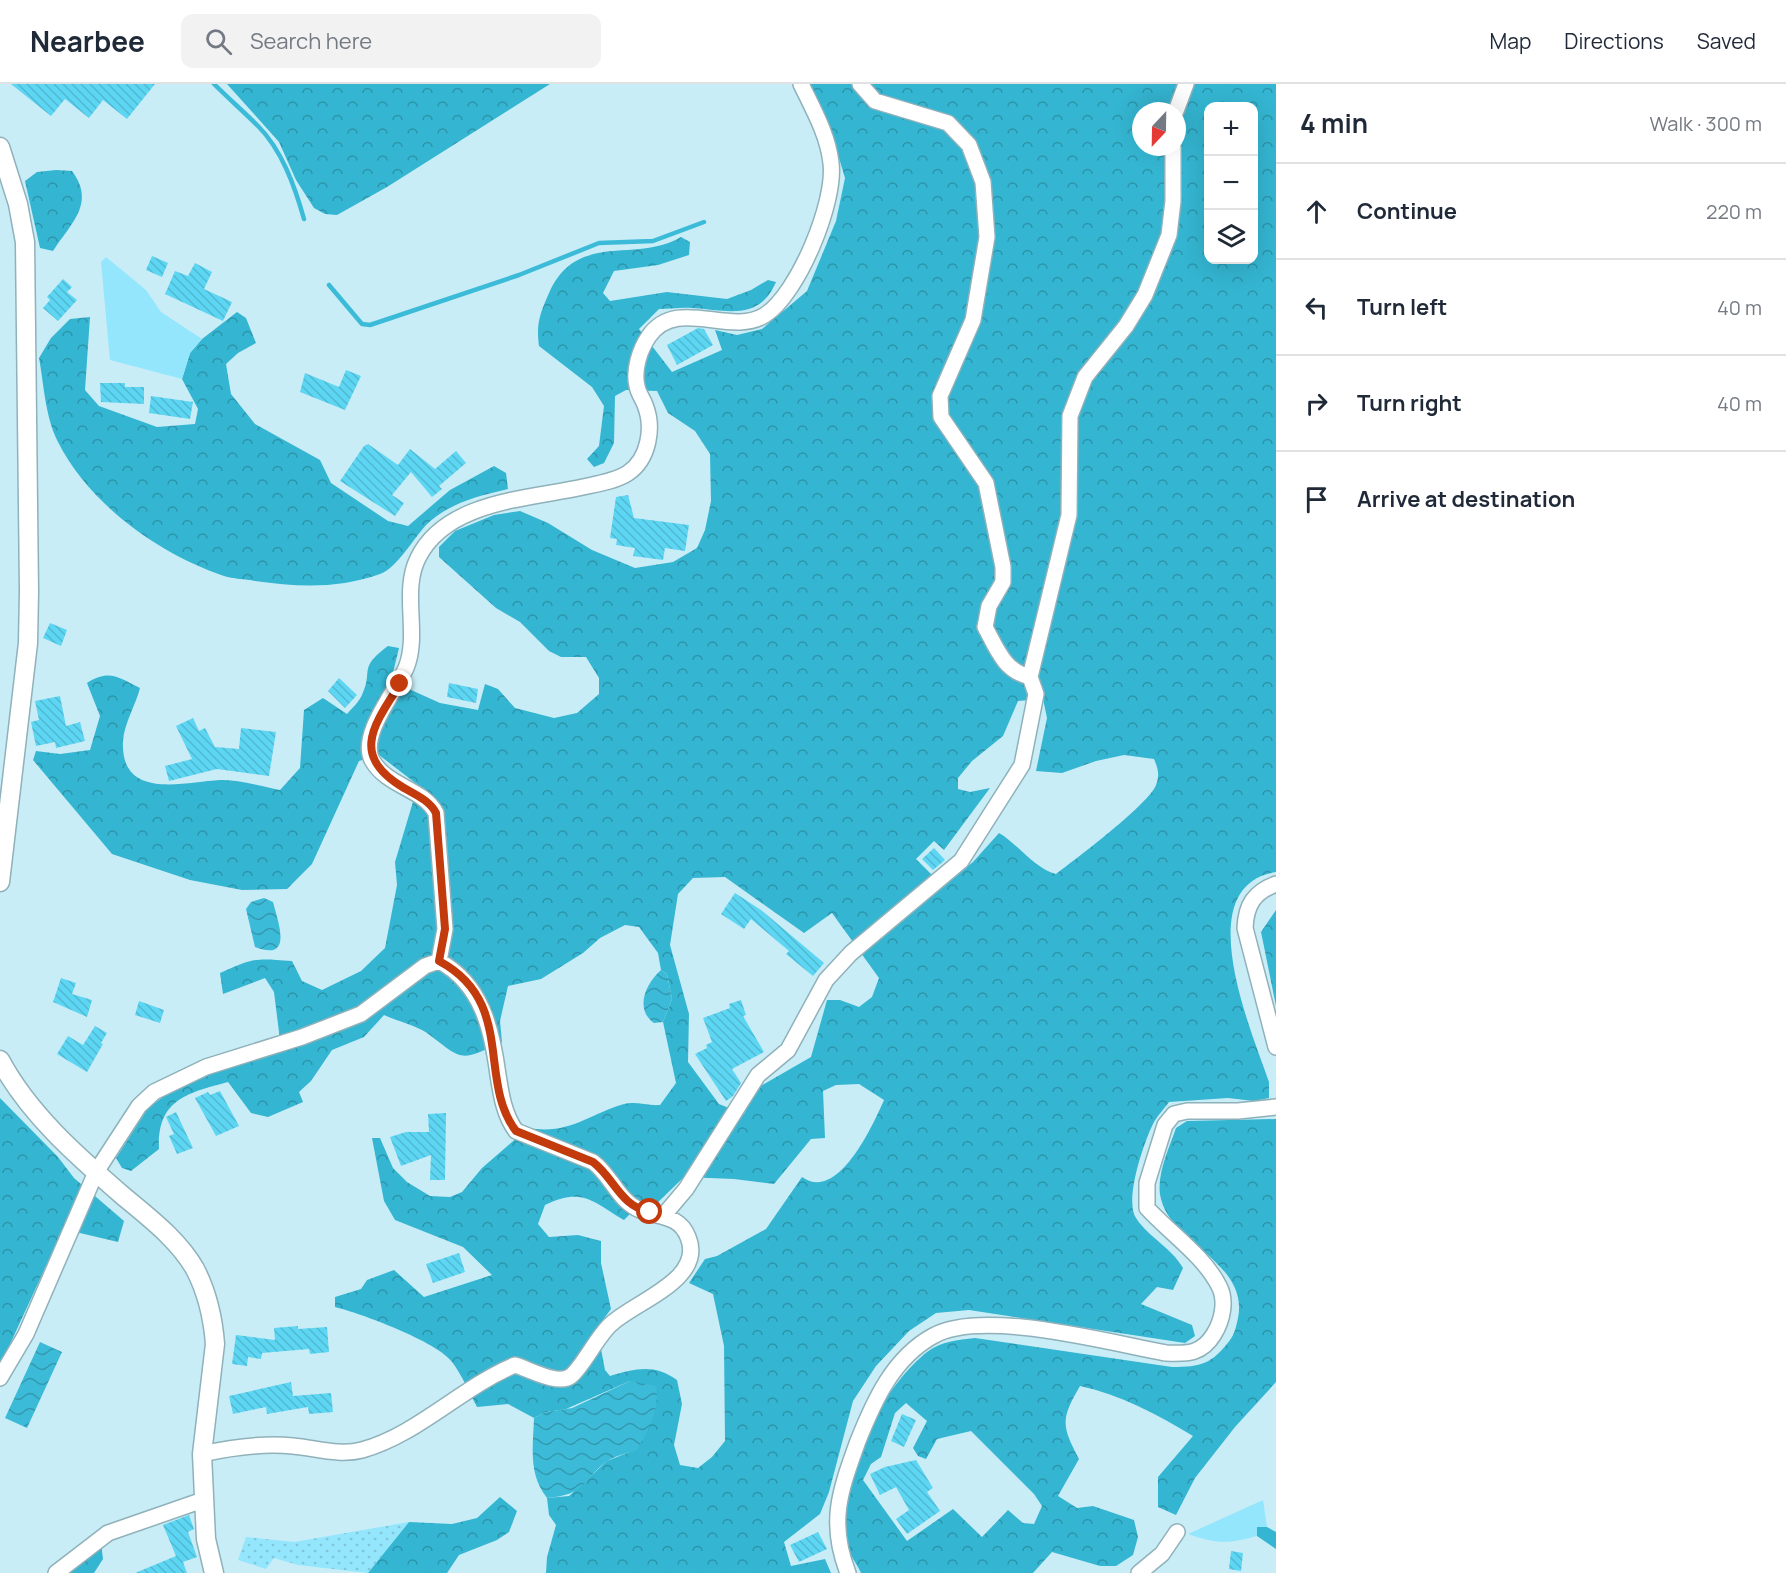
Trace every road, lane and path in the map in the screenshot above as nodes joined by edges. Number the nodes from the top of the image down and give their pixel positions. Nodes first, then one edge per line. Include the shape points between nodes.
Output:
1 (801, 84) edge
2 (860, 84) edge
3 (1186, 84) edge
4 (1179, 102) edge
5 (0, 147) edge
6 (1173, 156) edge
7 (1030, 677) junction
8 (0, 882) edge
9 (1276, 884) edge
10 (439, 961) junction
11 (1276, 1047) edge
12 (0, 1060) edge
13 (1276, 1107) edge
14 (96, 1172) junction
15 (664, 1215) junction
16 (0, 1378) edge
17 (202, 1454) junction
18 (203, 1500) junction
19 (1177, 1532) dead end
20 (56, 1573) edge
21 (214, 1573) edge
22 (848, 1573) edge
23 (1139, 1573) edge

1 - 10 street via 819,119 832,164 817,233 795,281 765,315 748,320 671,319 650,335 636,370 637,387 650,423 648,443 628,473 600,483 479,509 438,531 418,557 412,576 410,659 369,743 372,759 386,778 431,804 436,813 445,929
2 - 7 street via 875,101 948,123 969,145 983,182 987,237 973,320 940,396 941,417 986,483 1003,582 989,606 985,627 1015,674
3 - 4 street
5 - 8 street via 25,242 29,581 28,643
6 - 7 street via 1169,235 1145,295 1085,378 1070,416 1070,515
7 - 15 street via 1036,694 1022,765 961,861 851,953 826,980 788,1050 759,1075 686,1189
9 - 11 street via 1255,894 1246,913 1245,928
10 - 14 street via 425,966 362,1014 206,1067 154,1092 129,1119
10 - 15 street via 453,969 474,992 485,1014 502,1099 516,1131 593,1162 623,1198 639,1210
12 - 14 street via 54,1132
13 - 22 street via 1174,1114 1165,1125 1147,1183 1147,1208 1220,1287 1222,1316 1207,1345 1190,1354 1167,1353 996,1325 962,1326 934,1335 899,1365 873,1401 851,1461 836,1521 837,1542
14 - 16 street via 26,1334
14 - 17 street via 181,1249 203,1286 215,1344
15 - 17 street via 680,1224 688,1236 691,1248 683,1274 610,1325 571,1376 560,1379 515,1365 381,1443 361,1450 343,1453 262,1445
17 - 18 street
18 - 20 street via 108,1533
18 - 21 street
19 - 23 street via 1162,1554

